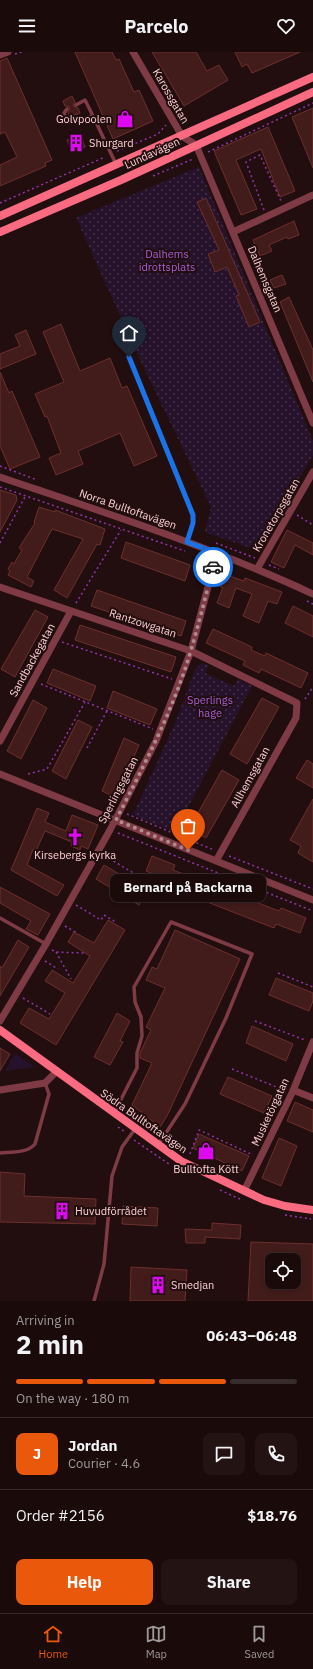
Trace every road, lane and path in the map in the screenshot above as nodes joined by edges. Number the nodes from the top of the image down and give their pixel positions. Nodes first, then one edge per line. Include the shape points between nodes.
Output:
1 (8, 52) edge
2 (134, 52) edge
3 (0, 55) edge
4 (313, 77) edge
5 (313, 92) edge
6 (76, 105) dead end
7 (67, 109) dead end
8 (92, 116) junction
9 (182, 136) junction
10 (196, 145) junction
11 (116, 165) junction
12 (313, 196) edge
13 (284, 208) junction
14 (0, 216) edge
15 (266, 217) junction
16 (0, 232) edge
17 (233, 232) junction
18 (129, 357) dead end
19 (313, 423) edge
20 (313, 472) edge
21 (0, 477) edge
22 (0, 487) edge
23 (26, 495) junction
24 (290, 512) junction
25 (313, 525) edge
26 (121, 530) junction
27 (187, 542) junction
28 (0, 543) edge
29 (192, 553) dead end
30 (217, 553) junction
31 (258, 569) junction
32 (0, 587) edge
33 (313, 594) edge
34 (73, 608) junction
35 (62, 642) dead end
36 (191, 651) junction
37 (174, 679) dead end
38 (39, 684) dead end
39 (313, 686) edge
40 (305, 699) dead end
41 (85, 702) junction
42 (297, 703) joint
43 (106, 710) junction
44 (154, 730) dead end
45 (0, 741) edge
46 (87, 748) dead end
47 (0, 774) edge
48 (28, 774) dead end
49 (131, 816) dead end
50 (116, 820) junction
51 (118, 833) dead end
52 (216, 851) dead end
53 (228, 855) dead end
54 (105, 856) dead end
55 (216, 861) junction
56 (155, 886) dead end
57 (313, 889) edge
58 (313, 900) edge
59 (76, 905) dead end
60 (313, 911) edge
61 (0, 918) edge
62 (116, 922) dead end
63 (65, 926) dead end
64 (77, 932) dead end
65 (46, 944) junction
66 (52, 950) dead end
67 (56, 952) junction
68 (84, 953) dead end
69 (44, 961) dead end
70 (58, 969) dead end
71 (278, 973) dead end
72 (71, 979) dead end
73 (313, 987) edge
74 (23, 998) dead end
75 (50, 1014) dead end
76 (0, 1021) edge
77 (255, 1021) dead end
78 (0, 1030) edge
79 (313, 1042) edge
80 (232, 1069) dead end
81 (57, 1071) junction
82 (44, 1083) junction
83 (0, 1090) edge
84 (292, 1092) junction
85 (313, 1098) edge
86 (114, 1113) junction
87 (135, 1129) junction
88 (158, 1146) junction
89 (0, 1153) edge
90 (190, 1154) dead end
91 (260, 1158) junction
92 (244, 1191) junction
93 (313, 1210) edge
94 (94, 1301) edge

1 - 3 street
2 - 9 street, Karossgatan
4 - 9 main road, Lundavägen
5 - 10 main road, Lundavägen
6 - 8 lane via 86,100
7 - 8 lane via 64,113 67,122 74,123
8 - 11 lane
9 - 10 street, Karossgatan
9 - 11 main road, Lundavägen
10 - 16 main road, Lundavägen
10 - 17 street, Dalhemsgatan
11 - 14 main road, Lundavägen
12 - 13 street
13 - 15 street
13 - 15 path via 260,155 246,162
15 - 17 street
17 - 19 street, Dalhemsgatan
18 - 27 lane via 193,515
20 - 24 street, Kronetorpsgatan
21 - 27 street, Norra Bulltoftavägen
22 - 23 path
23 - 26 path
23 - 28 path
24 - 25 path
24 - 31 street, Kronetorpsgatan
26 - 29 path
26 - 34 path
27 - 30 street, Norra Bulltoftavägen
30 - 31 street, Norra Bulltoftavägen
30 - 36 street, Sperlingsgatan
31 - 33 street, Norra Bulltoftavägen
32 - 34 street, Rantzowgatan
34 - 36 street, Rantzowgatan
34 - 45 street, Sandbackegatan
35 - 37 path
36 - 42 street, Rantzowgatan
36 - 50 street, Sperlingsgatan via 156,741
38 - 41 path
39 - 40 path
41 - 43 path
41 - 48 path via 47,769
42 - 55 street, Allhemsgatan via 296,718
43 - 44 path
43 - 46 path
47 - 50 street
49 - 52 path
50 - 55 street
50 - 65 street, Sperlingsgatan
51 - 60 path
53 - 57 path
54 - 56 path
55 - 58 street
59 - 62 path via 101,920 104,915
61 - 65 lane
63 - 64 path
65 - 76 street, Sperlingsgatan
66 - 67 path
67 - 68 path
67 - 72 path
69 - 70 path
71 - 73 path
74 - 75 path
77 - 79 path
78 - 81 main road, Södra Bulltoftavägen
79 - 84 street, Musketörgatan
80 - 84 path
81 - 82 street
81 - 86 main road, Södra Bulltoftavägen
82 - 83 street
82 - 89 lane via 49,1094 35,1144 21,1151
84 - 85 street
84 - 91 street, Musketörgatan
86 - 87 main road, Södra Bulltoftavägen
86 - 88 lane via 137,1068 137,1053 142,1036 141,1017 135,1002 134,987 171,922 252,954 226,1018 185,1104
87 - 88 main road, Södra Bulltoftavägen
87 - 94 lane via 122,1147 112,1176 104,1264
88 - 92 main road, Södra Bulltoftavägen via 181,1161
90 - 91 path via 199,1130
91 - 92 street, Musketörgatan
92 - 93 main road, Södra Bulltoftavägen via 285,1206

